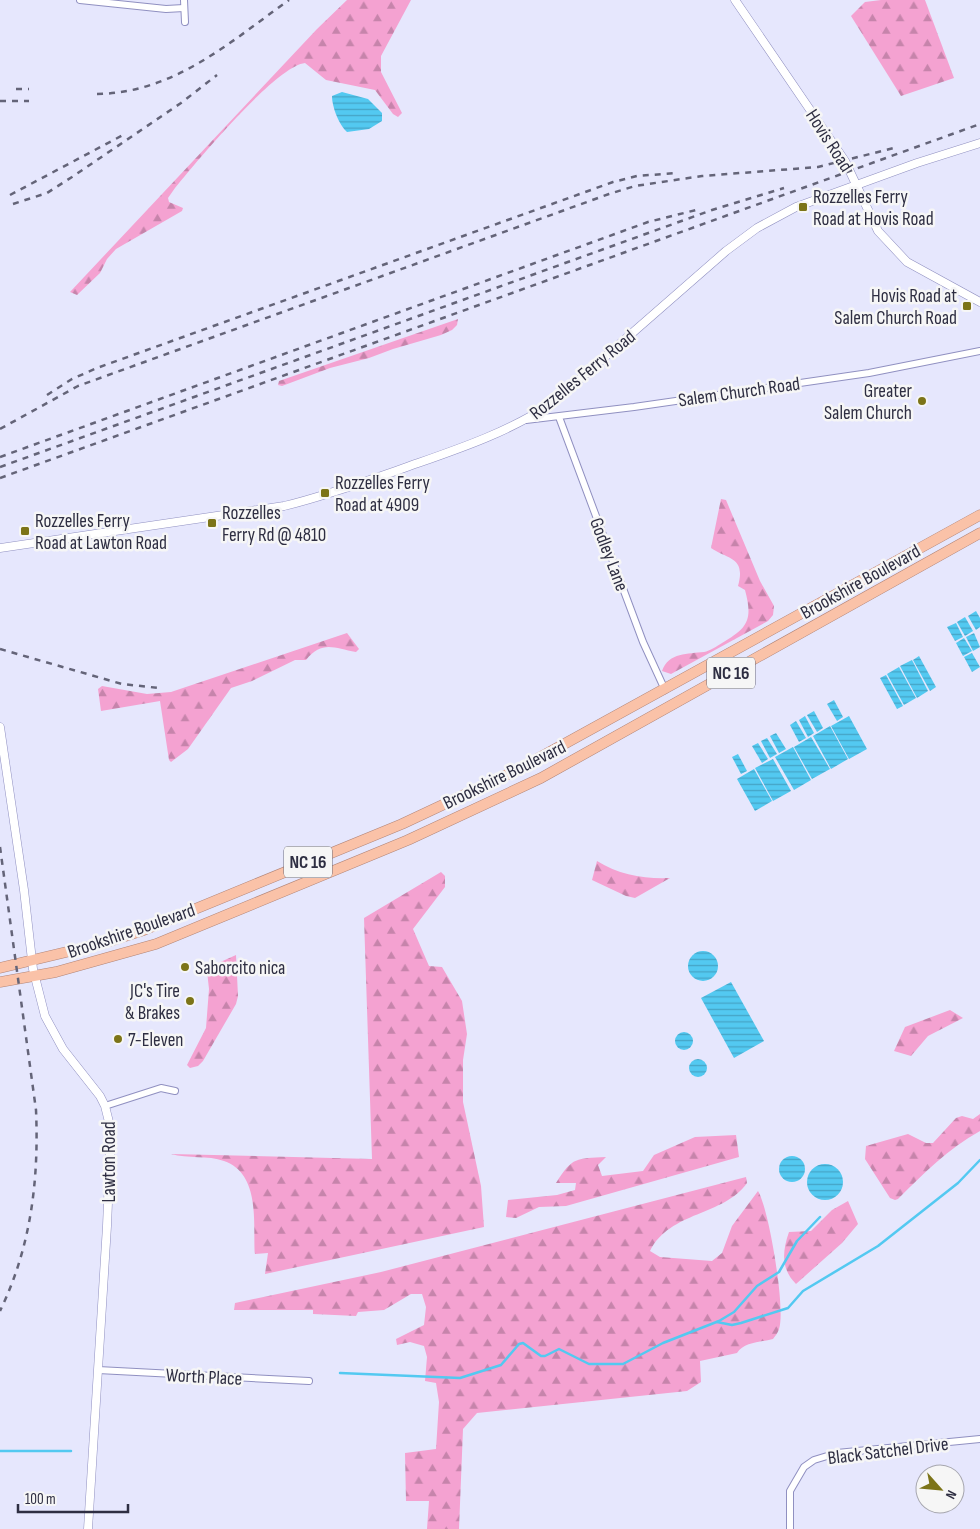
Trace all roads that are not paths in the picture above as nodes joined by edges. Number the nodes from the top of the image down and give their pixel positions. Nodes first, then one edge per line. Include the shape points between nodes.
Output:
1 (80, 0) edge
2 (184, 0) edge
3 (735, 0) edge
4 (184, 8) junction
5 (185, 22) dead end
6 (980, 143) edge
7 (857, 185) junction
8 (980, 302) edge
9 (980, 351) edge
10 (559, 417) junction
11 (526, 420) junction
12 (980, 515) edge
13 (980, 534) edge
14 (0, 548) edge
15 (664, 690) junction
16 (0, 728) edge
17 (534, 762) junction
18 (541, 778) junction
19 (32, 961) junction
20 (0, 968) edge
21 (35, 977) junction
22 (0, 982) edge
23 (175, 1091) dead end
24 (106, 1106) junction
25 (98, 1370) junction
26 (309, 1382) dead end
27 (980, 1439) edge
28 (88, 1529) edge
29 (790, 1529) edge

1 - 4 street
2 - 4 street
3 - 7 street, Hovis Road via 846,161
4 - 5 street
6 - 7 street, Rozzelles Ferry Road
7 - 8 street, Hovis Road via 878,232 907,262
7 - 11 street, Rozzelles Ferry Road via 796,207 746,235 551,404
9 - 10 street, Salem Church Road via 874,372
10 - 11 street, Salem Church Road
10 - 15 street, Godley Lane
11 - 14 street, Rozzelles Ferry Road via 466,447 318,498 284,506
12 - 15 highway, Brookshire Boulevard / NC 16
13 - 18 highway, Brookshire Boulevard / NC 16
15 - 17 highway, Brookshire Boulevard / NC 16
16 - 19 street, Lawton Road
17 - 18 highway
17 - 19 highway, Brookshire Boulevard / NC 16 via 402,824 175,917 104,943
18 - 21 highway, Brookshire Boulevard / NC 16 via 408,840 192,931 122,955
19 - 20 highway, Brookshire Boulevard / NC 16
19 - 21 street, Lawton Road
21 - 22 highway, Brookshire Boulevard / NC 16
21 - 24 street, Lawton Road via 50,1029
23 - 24 street via 161,1088
24 - 25 street, Lawton Road via 112,1146
25 - 26 street, Worth Place
25 - 28 street, Lawton Road
27 - 29 street, Black Satchel Drive via 837,1453 814,1460 804,1467 790,1490

